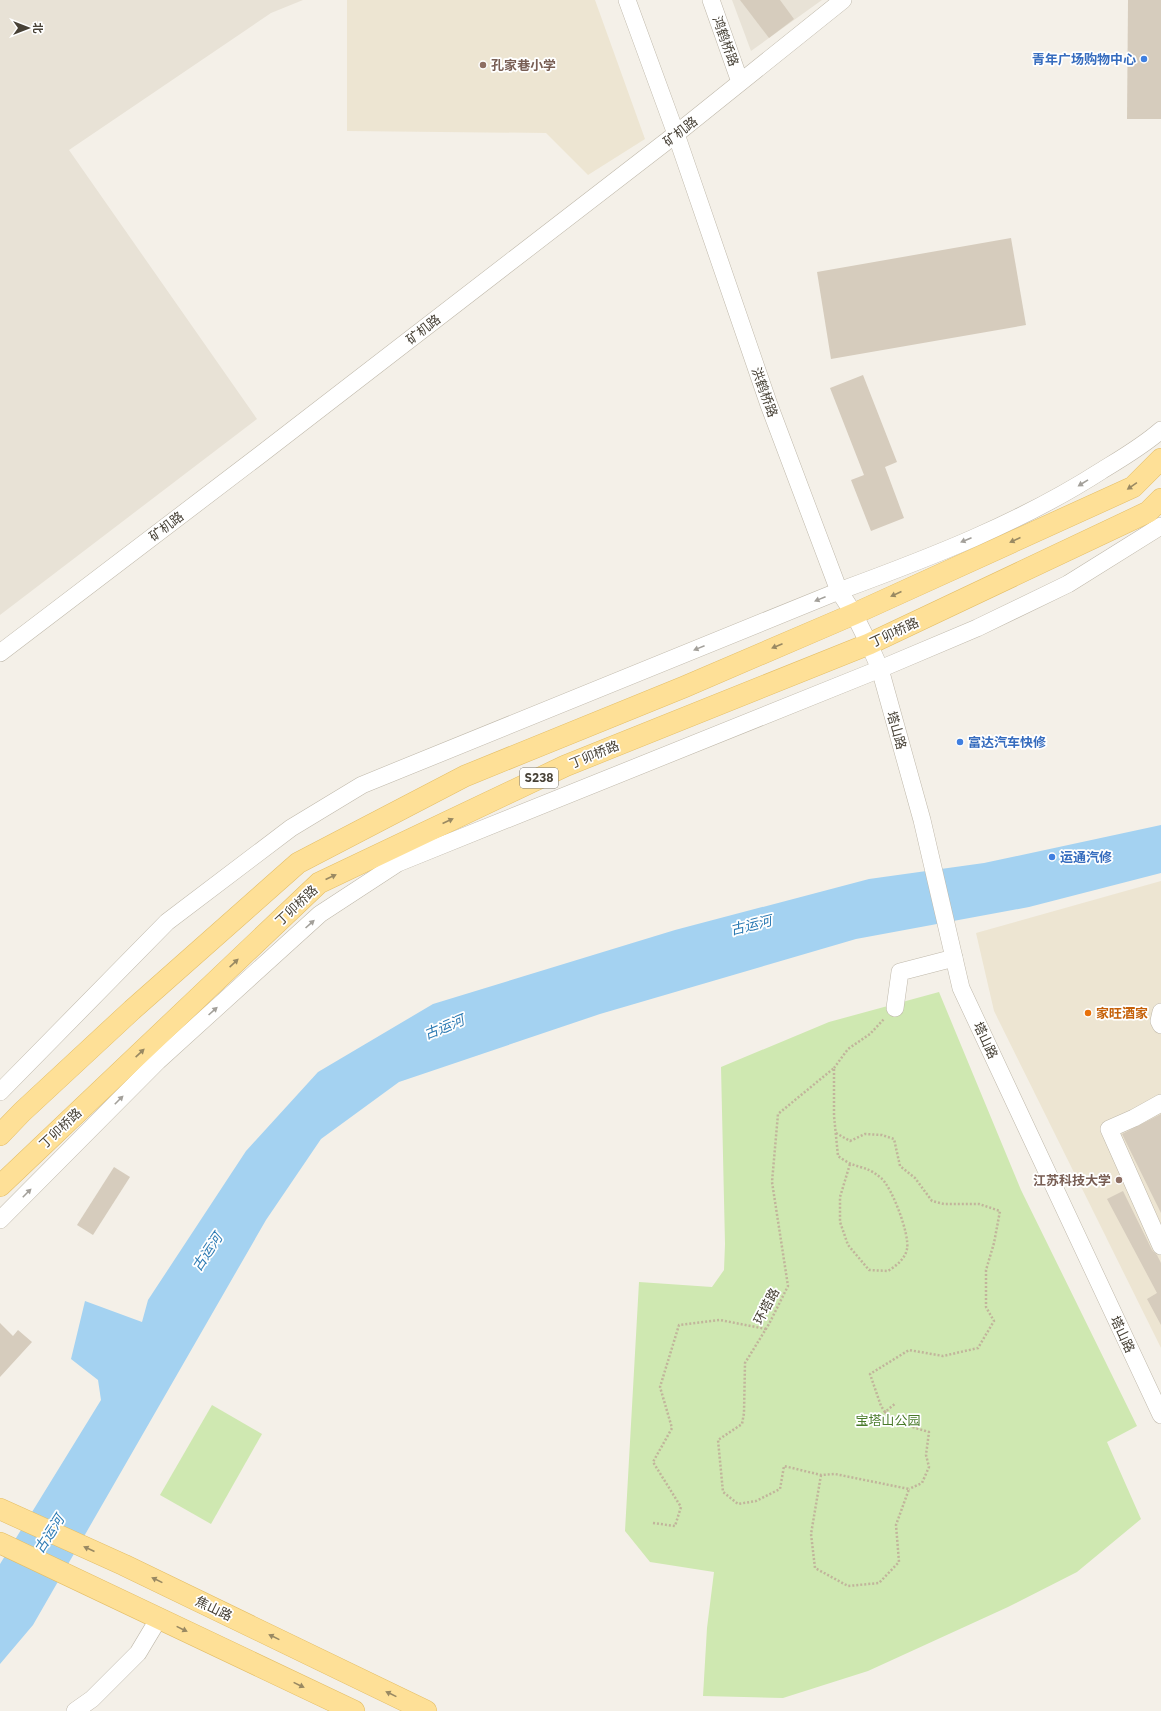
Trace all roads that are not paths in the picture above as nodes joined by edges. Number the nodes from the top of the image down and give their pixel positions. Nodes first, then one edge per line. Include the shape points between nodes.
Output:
1 (627, 0) edge
2 (711, 0) edge
3 (843, 0) edge
4 (740, 82) junction
5 (676, 134) junction
6 (1161, 430) edge
7 (1161, 460) edge
8 (1161, 499) edge
9 (1161, 526) edge
10 (840, 591) junction
11 (854, 614) junction
12 (869, 644) junction
13 (0, 653) edge
14 (880, 669) junction
15 (954, 958) junction
16 (895, 1008) road end
17 (1161, 1012) edge
18 (1161, 1025) edge
19 (0, 1092) edge
20 (1161, 1103) edge
21 (0, 1135) edge
22 (0, 1186) edge
23 (0, 1220) edge
24 (1161, 1246) edge
25 (1161, 1415) edge
26 (0, 1509) edge
27 (0, 1543) edge
28 (159, 1618) junction
29 (75, 1711) edge
30 (354, 1711) edge
31 (426, 1711) edge

1 - 5 street, 洪鹤桥路
2 - 4 street, 鸿鹤桥路
3 - 4 street, 矿机路
4 - 5 street, 矿机路
5 - 10 street, 洪鹤桥路 via 769,405
5 - 13 street, 矿机路
6 -> 10 street via 1147,443 1069,492 1018,518 900,569
7 -> 11 main road, S238 via 1133,487
8 - 12 main road, 丁卯桥路 / S238 via 1148,512
9 - 14 street via 1068,584 977,628
10 - 11 street, 洪鹤桥路
10 -> 19 street via 362,785 291,828 167,922
11 - 12 street, 洪鹤桥路
11 -> 21 main road, S238 via 684,687 465,776 298,863 132,1010
12 - 14 street, 塔山路
22 -> 12 main road, 丁卯桥路 / S238 via 319,883 565,766
14 - 15 street, 塔山路 via 922,820
23 -> 14 street via 158,1061 314,920 398,864
15 - 16 street via 900,972
15 - 25 street, 塔山路 via 961,988
17 - 18 street
20 - 24 street via 1109,1129
31 -> 26 main road, 焦山路 via 124,1565
27 - 28 main road
28 - 29 street via 138,1653
28 -> 30 main road

